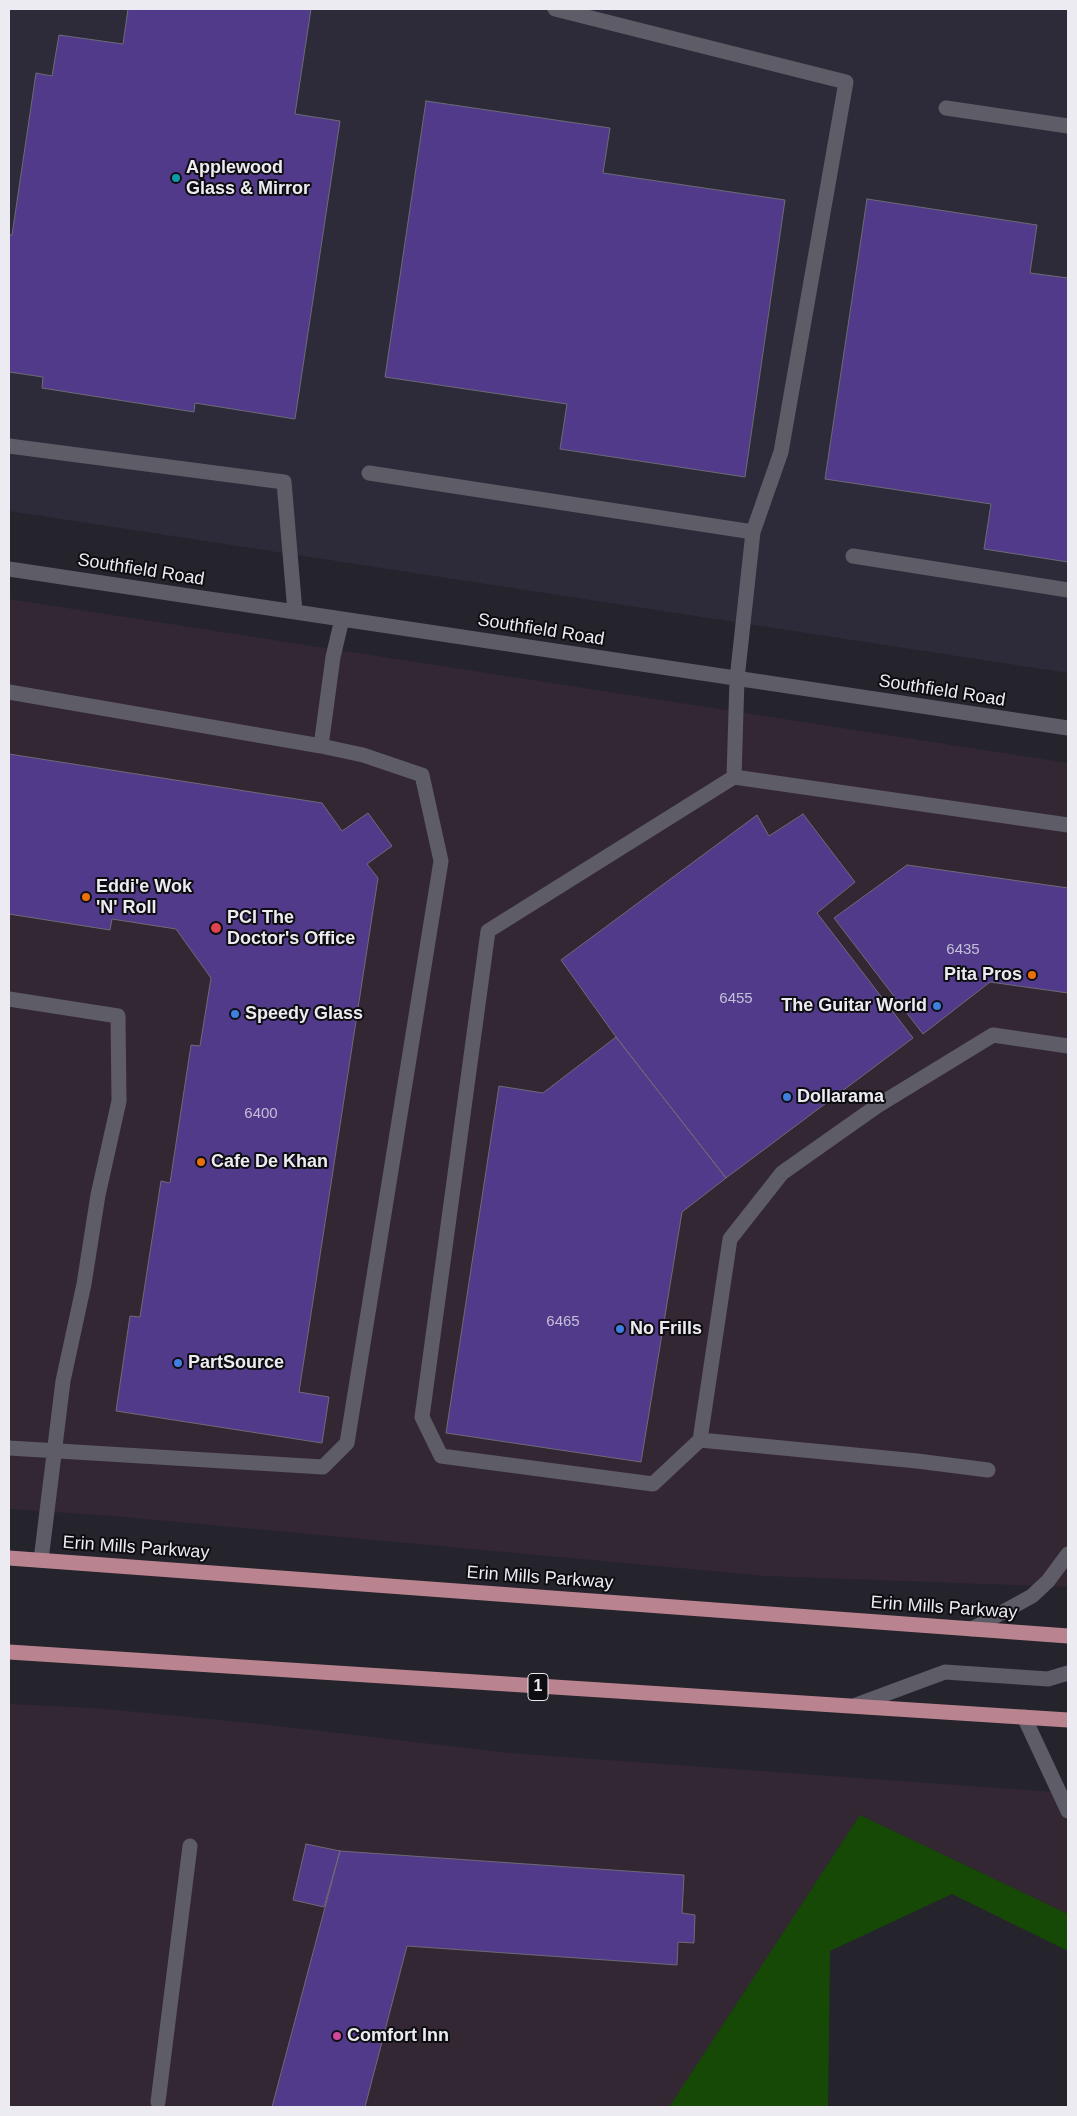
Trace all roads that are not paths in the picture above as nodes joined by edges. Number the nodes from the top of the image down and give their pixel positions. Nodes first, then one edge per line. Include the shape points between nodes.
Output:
1 (555, 9) edge
2 (946, 108) dead end
3 (1068, 126) edge
4 (9, 446) edge
5 (369, 473) dead end
6 (753, 532) junction
7 (853, 556) dead end
8 (9, 569) edge
9 (1068, 590) edge
10 (295, 612) junction
11 (342, 619) junction
12 (738, 679) junction
13 (9, 692) edge
14 (1068, 728) edge
15 (321, 746) junction
16 (734, 777) junction
17 (1068, 825) edge
18 (9, 999) edge
19 (1068, 1046) edge
20 (700, 1440) junction
21 (9, 1448) edge
22 (55, 1451) junction
23 (988, 1470) dead end
24 (1068, 1554) edge
25 (9, 1558) edge
26 (41, 1560) junction
27 (972, 1629) junction
28 (1068, 1636) edge
29 (9, 1652) edge
30 (1068, 1673) edge
31 (856, 1705) junction
32 (1024, 1718) junction
33 (1068, 1720) edge
34 (1068, 1811) edge
35 (190, 1846) dead end
36 (158, 2102) dead end

1 - 6 street via 846,82 781,452
2 - 3 street
4 - 10 street via 284,482
5 - 6 street
6 - 12 street
7 - 9 street
8 - 10 street, Southfield Road
10 - 11 street, Southfield Road
11 - 12 street, Southfield Road
11 - 15 street via 333,657
12 - 14 street, Southfield Road
12 - 16 street
13 - 15 street
15 - 22 street via 363,755 422,775 441,861 347,1443 323,1466
16 - 17 street
16 - 20 street via 488,931 422,1417 441,1456 653,1484
18 - 22 street via 118,1016 119,1101 63,1382
19 - 20 street via 993,1035 877,1106 782,1173 730,1239
20 - 23 street
21 - 22 street
22 - 26 street
24 - 27 street via 1032,1596
25 - 26 main road, Erin Mills Parkway
26 - 27 main road, Erin Mills Parkway
27 - 28 main road, Erin Mills Parkway
29 - 31 main road, 1
30 - 31 street via 1048,1678 944,1672
31 - 32 main road, 1
32 - 33 main road, 1
32 - 34 street
35 - 36 street

